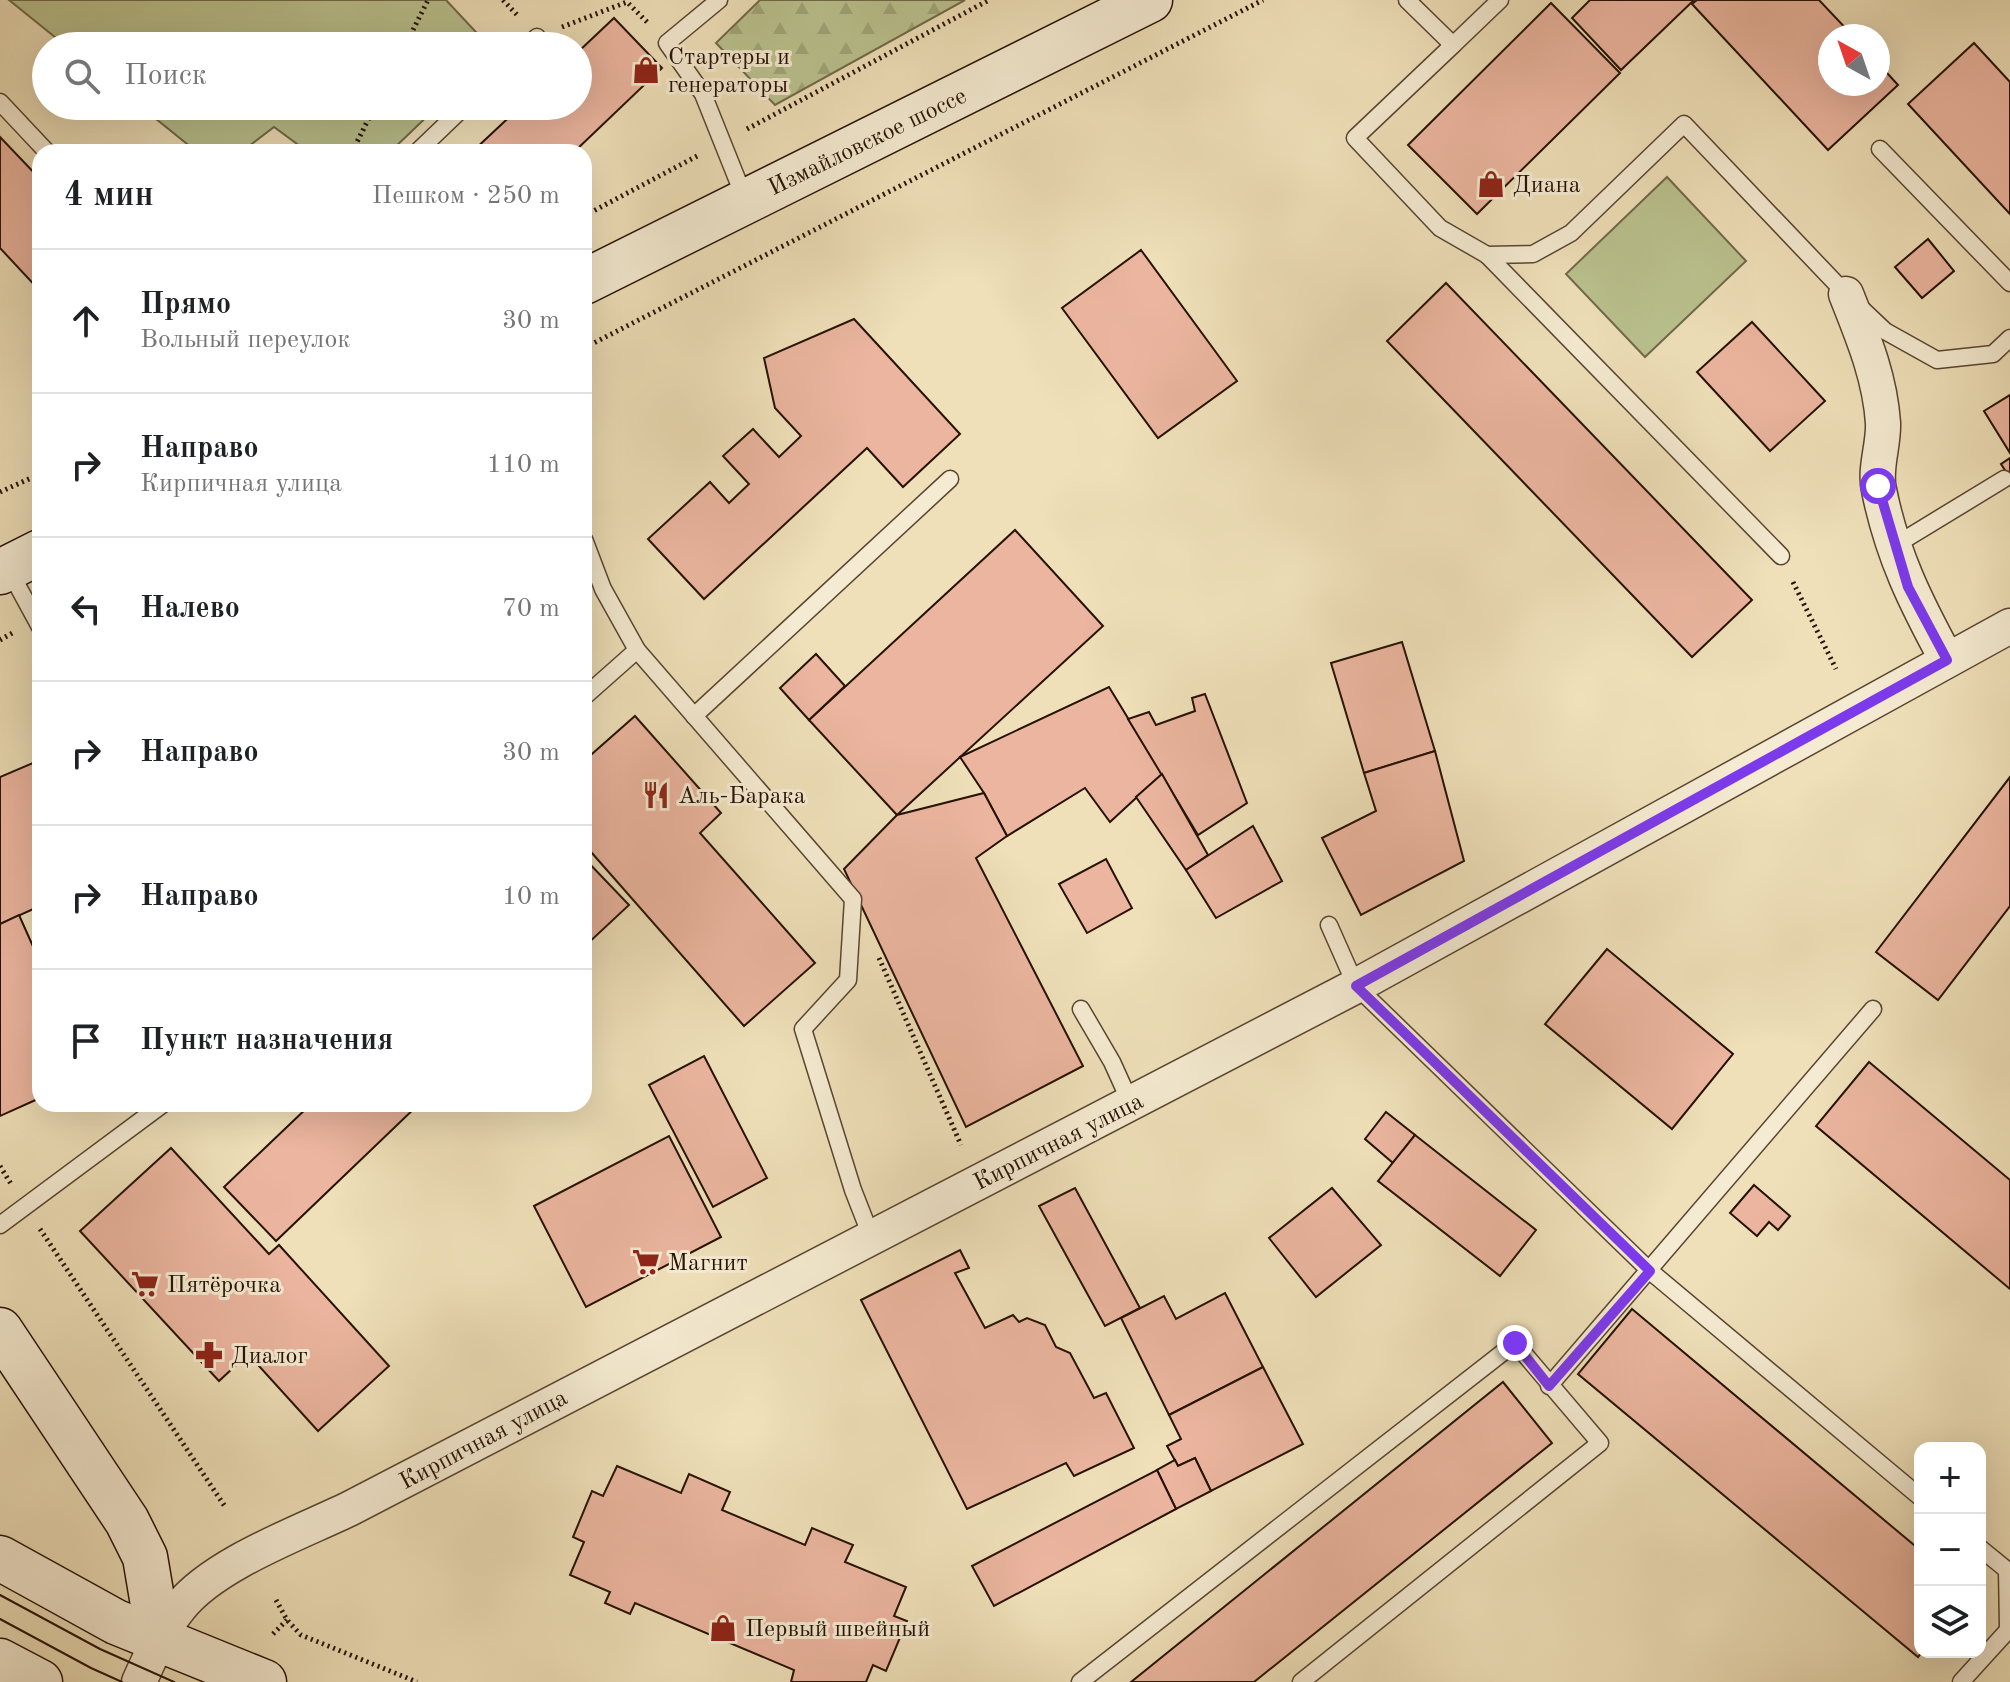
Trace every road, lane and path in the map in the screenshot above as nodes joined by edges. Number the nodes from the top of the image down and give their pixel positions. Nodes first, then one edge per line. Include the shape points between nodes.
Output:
1 (428, 0) edge
2 (719, 0) edge
3 (989, 0) edge
4 (1150, 0) edge
5 (1263, 0) edge
6 (1407, 0) edge
7 (1500, 0) edge
8 (412, 32) edge
9 (554, 32) edge
10 (667, 43) junction
11 (1453, 45) junction
12 (0, 102) edge
13 (368, 120) edge
14 (450, 120) edge
15 (723, 142) junction
16 (39, 144) edge
17 (356, 144) edge
18 (425, 144) edge
19 (1880, 149) dead end
20 (746, 201) junction
21 (592, 212) edge
22 (1487, 255) junction
23 (592, 278) edge
24 (2010, 283) edge
25 (1846, 294) junction
26 (2010, 338) edge
27 (592, 344) edge
28 (32, 478) edge
29 (950, 479) dead end
30 (2004, 479) dead end
31 (0, 492) edge
32 (1894, 546) junction
33 (1781, 556) joint
34 (592, 560) edge
35 (12, 566) edge
36 (32, 610) edge
37 (2010, 626) edge
38 (637, 650) junction
39 (1947, 660) junction
40 (1836, 669) dead end
41 (592, 690) edge
42 (694, 716) junction
43 (1329, 925) dead end
44 (878, 957) dead end
45 (1356, 986) junction
46 (1081, 1009) dead end
47 (1873, 1009) dead end
48 (1131, 1104) junction
49 (152, 1112) edge
50 (961, 1145) dead end
51 (0, 1166) edge
52 (25, 1207) junction
53 (0, 1225) edge
54 (871, 1236) junction
55 (1650, 1271) junction
56 (0, 1330) edge
57 (1549, 1386) junction
58 (1914, 1492) edge
59 (226, 1508) dead end
60 (1986, 1553) edge
61 (0, 1558) edge
62 (276, 1600) dead end
63 (287, 1620) junction
64 (2009, 1627) edge
65 (273, 1634) dead end
66 (159, 1640) junction
67 (0, 1661) edge
68 (40, 1682) edge
69 (139, 1682) edge
70 (264, 1682) edge
71 (417, 1682) edge
72 (1080, 1682) edge
73 (1301, 1682) edge
74 (1961, 1682) edge

1 - 8 path
2 - 10 lane
3 - 15 path
4 - 20 main road, Измайловское шоссе
5 - 27 path
6 - 11 lane
7 - 11 lane
9 - 10 path via 627,2
10 - 15 lane via 703,94
11 - 22 lane via 1355,138 1440,228
12 - 16 lane
13 - 17 path
14 - 18 lane
15 - 20 lane
15 - 21 path
19 - 24 lane
20 - 23 main road, Измайловское шоссе
22 - 25 lane via 1533,254 1571,233 1684,124
22 - 33 lane
25 - 26 lane via 1885,331 1937,360 1993,354
25 - 32 street via 1874,366 1883,425 1878,486
28 - 31 path
29 - 42 lane
30 - 32 lane
32 - 39 street via 1908,587
33 - 40 path
34 - 38 lane
35 - 36 lane
37 - 39 street, Кирпичная улица
38 - 41 lane
38 - 42 lane
39 - 45 street, Кирпичная улица
42 - 54 lane via 853,899 848,980 803,1029
43 - 45 lane
44 - 50 path
45 - 48 street, Кирпичная улица
45 - 55 lane
46 - 48 lane
47 - 55 lane
48 - 54 street, Кирпичная улица
49 - 52 lane
51 - 52 path
52 - 53 lane
52 - 59 path
54 - 66 street, Кирпичная улица via 215,1574 180,1607
55 - 57 lane
55 - 58 lane
56 - 66 main road via 127,1521 145,1557
57 - 72 lane via 1515,1343
57 - 73 lane via 1600,1443
60 - 64 lane via 2007,1570
61 - 66 main road
62 - 63 path
63 - 65 path
63 - 71 path via 301,1635
64 - 74 lane
66 - 69 street, Кирпичная улица
66 - 70 main road
67 - 68 main road

